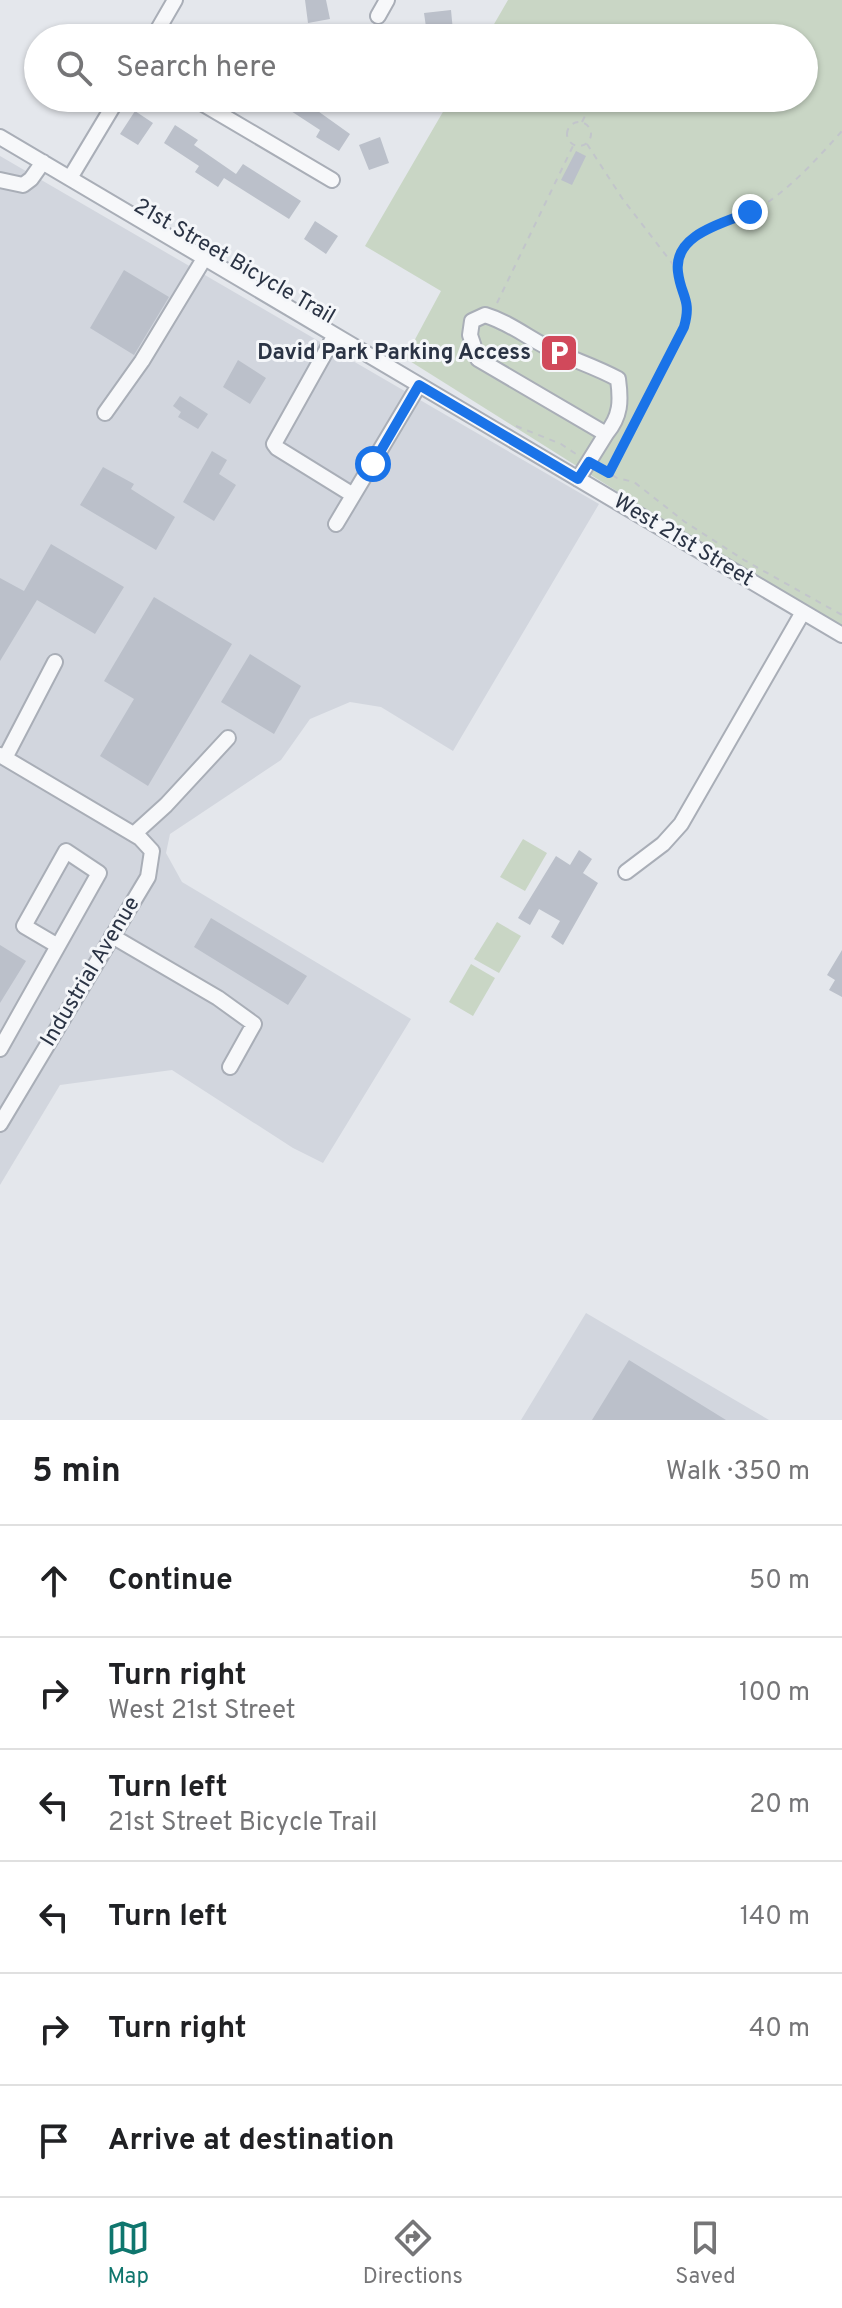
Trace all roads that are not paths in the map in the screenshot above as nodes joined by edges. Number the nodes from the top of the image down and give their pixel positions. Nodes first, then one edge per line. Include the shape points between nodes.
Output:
1 (175, 0) edge
2 (387, 0) edge
3 (378, 16) dead end
4 (161, 24) edge
5 (110, 112) edge
6 (217, 112) edge
7 (0, 137) edge
8 (43, 162) junction
9 (70, 178) junction
10 (0, 180) edge
11 (332, 180) dead end
12 (205, 257) junction
13 (335, 335) junction
14 (419, 385) junction
15 (105, 413) dead end
16 (606, 434) junction
17 (578, 479) junction
18 (353, 495) junction
19 (336, 524) dead end
20 (803, 612) junction
21 (842, 635) edge
22 (55, 662) dead end
23 (228, 738) dead end
24 (2, 756) edge
25 (127, 830) junction
26 (626, 872) dead end
27 (112, 936) junction
28 (58, 946) junction
29 (0, 1049) edge
30 (230, 1067) dead end
31 (6, 1100) edge
32 (0, 1124) edge

1 - 4 street
2 - 3 street
5 - 9 street
6 - 11 street
7 - 8 street, West 21st Street
8 - 9 street, West 21st Street
8 - 10 street via 23,185
9 - 12 street, West 21st Street
12 - 13 street, West 21st Street
12 - 15 street
13 - 14 street, West 21st Street
13 - 18 street via 274,444
14 - 17 street, West 21st Street
14 - 18 street
16 - 16 street via 616,422 621,400 618,379 493,317 472,321 470,335 478,359
16 - 17 street
17 - 20 street, West 21st Street
18 - 19 street
20 - 21 street, West 21st Street
20 - 26 street via 681,824
22 - 24 street
23 - 25 street via 166,805
24 - 25 street
25 - 27 street, Industrial Avenue via 152,851 151,864
27 - 30 street via 254,1024
27 - 31 street, Industrial Avenue
28 - 28 street via 99,873 66,851 24,926
28 - 29 street
31 - 32 street, Industrial Avenue

